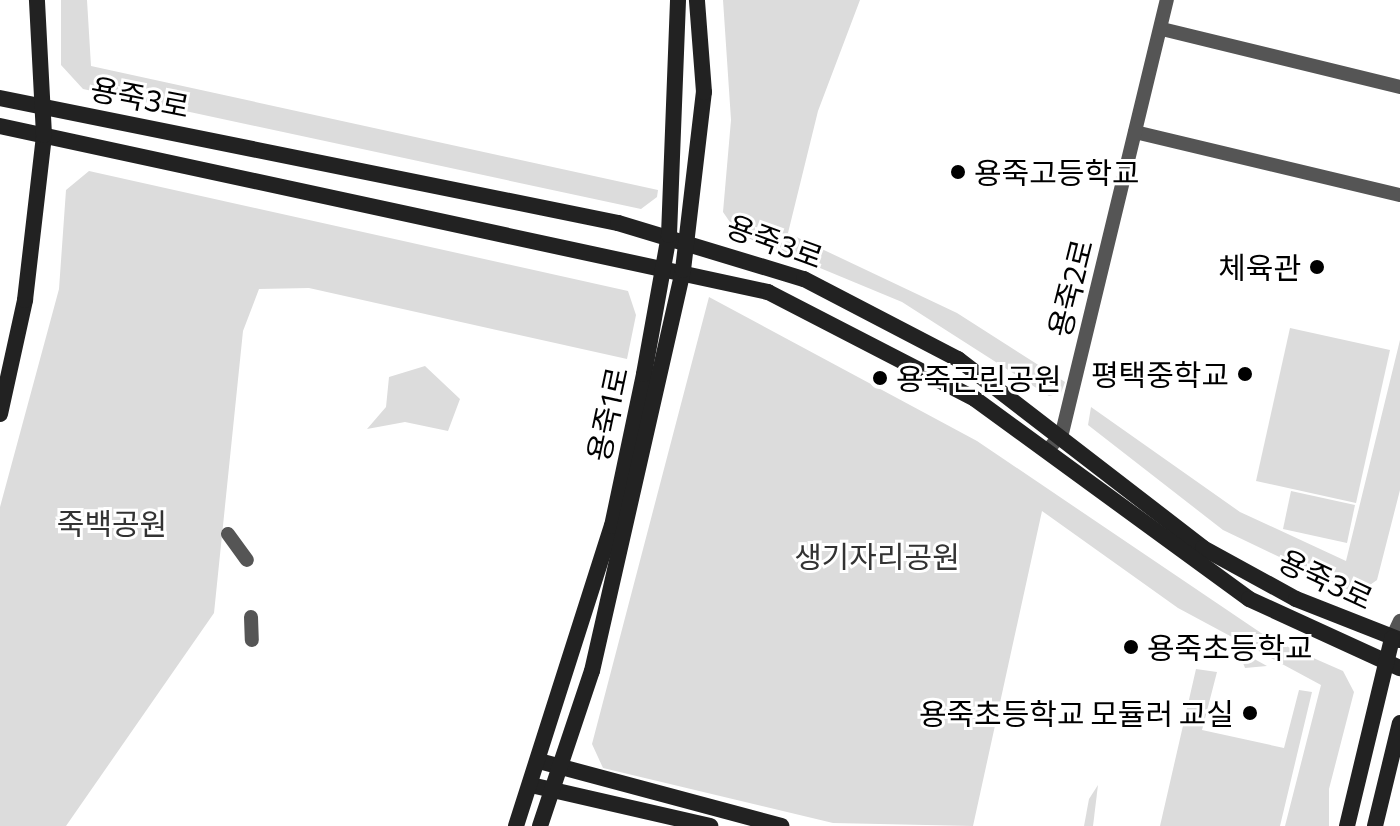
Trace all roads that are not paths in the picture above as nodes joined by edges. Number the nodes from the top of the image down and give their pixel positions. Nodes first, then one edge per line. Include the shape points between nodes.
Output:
1 (37, 0) edge
2 (678, 0) edge
3 (697, 0) edge
4 (1167, 0) edge
5 (1162, 29) junction
6 (1400, 87) edge
7 (0, 98) edge
8 (43, 106) junction
9 (0, 125) edge
10 (1135, 132) junction
11 (0, 135) edge
12 (44, 135) junction
13 (1400, 195) edge
14 (669, 235) junction
15 (689, 239) junction
16 (663, 265) junction
17 (683, 270) junction
18 (0, 414) edge
19 (1062, 433) junction
20 (1047, 451) junction
21 (228, 534) dead end
22 (247, 560) dead end
23 (251, 617) dead end
24 (1400, 621) edge
25 (1396, 639) edge
26 (252, 640) dead end
27 (1393, 666) edge
28 (1400, 723) edge
29 (539, 761) junction
30 (564, 768) junction
31 (531, 785) junction
32 (556, 790) junction
33 (516, 826) edge
34 (540, 826) edge
35 (710, 826) edge
36 (781, 826) edge
37 (1347, 826) edge
38 (1375, 826) edge

1 - 8 street
2 - 14 street, 용죽1로
3 - 15 street via 704,92
4 - 5 street, 용죽2로
5 - 6 street
5 - 10 street, 용죽2로
7 - 8 street, 용죽3로
8 - 12 street
8 - 14 street, 용죽3로
9 - 11 street
9 - 12 street
10 - 13 street
10 - 19 street, 용죽2로
12 - 16 street
12 - 18 street via 25,300
14 - 15 street, 용죽3로
14 - 16 street, 용죽1로
15 - 17 street
15 - 19 street, 용죽3로 via 804,279 891,322
16 - 17 street
16 - 29 street, 용죽1로 via 612,526
17 - 20 street via 768,292 872,340
17 - 30 street
19 - 20 street, 용죽2로
19 - 25 street, 용죽3로 via 1203,548 1296,599
20 - 27 street via 1249,599
21 - 22 street
23 - 26 street
24 - 25 street
25 - 27 street
27 - 37 street
28 - 38 street
29 - 30 street
29 - 31 street, 용죽1로
30 - 32 street
30 - 36 street
31 - 32 street
31 - 33 street, 용죽1로
32 - 34 street
32 - 35 street

